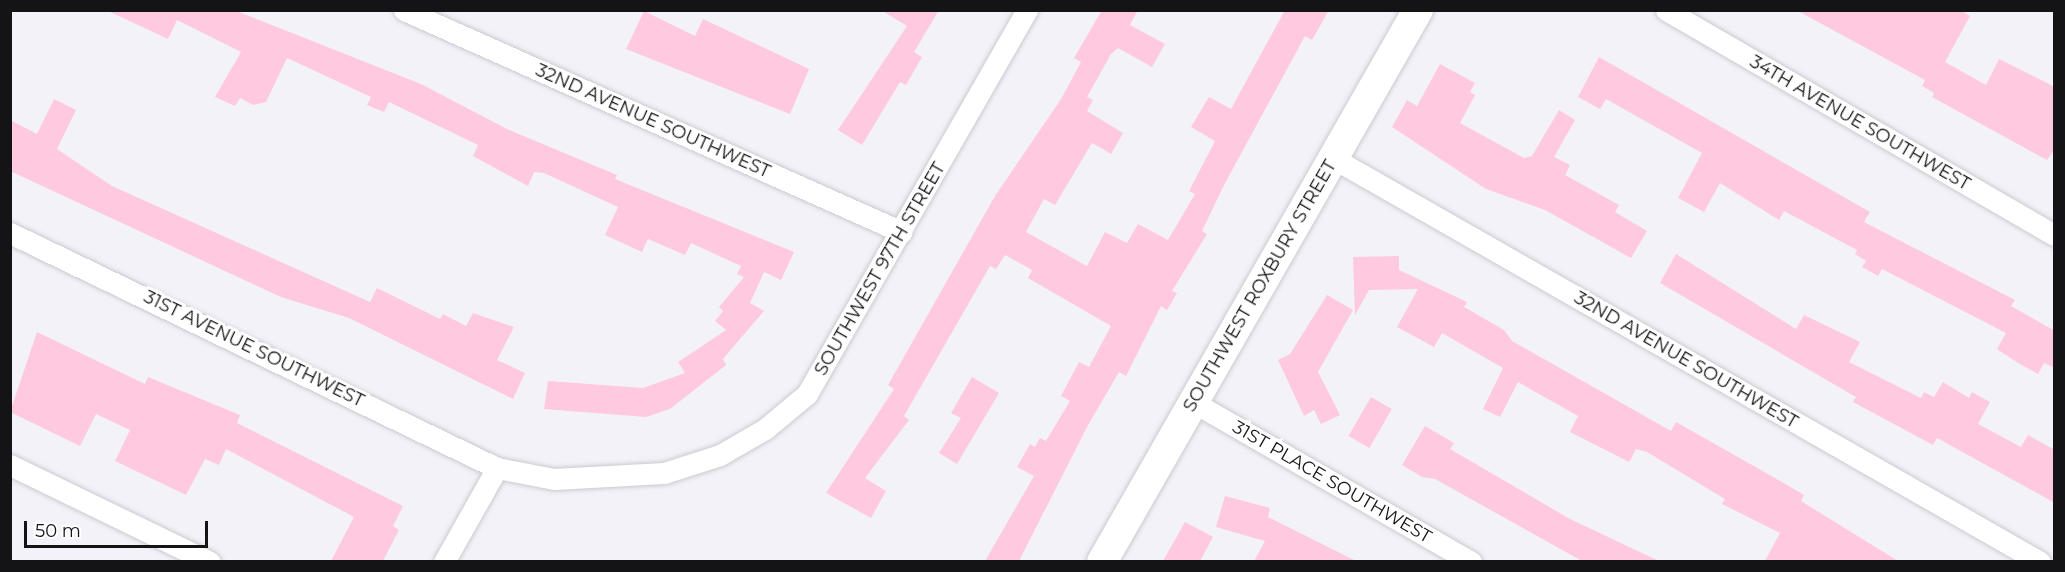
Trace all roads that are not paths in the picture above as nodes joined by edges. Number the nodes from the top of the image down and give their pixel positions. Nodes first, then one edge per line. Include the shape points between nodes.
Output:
1 (404, 10) edge
2 (1028, 10) edge
3 (1418, 10) edge
4 (1666, 10) edge
5 (1333, 158) junction
6 (902, 231) junction
7 (10, 233) edge
8 (2055, 235) edge
9 (1193, 402) junction
10 (10, 465) edge
11 (497, 468) junction
12 (210, 561) edge
13 (444, 561) edge
14 (1102, 561) edge
15 (1471, 561) edge
16 (2040, 561) edge

1 - 6 street, 32ND AVENUE SOUTHWEST
2 - 6 street, SOUTHWEST 97TH STREET
3 - 5 main road, SOUTHWEST ROXBURY STREET
4 - 8 street, 34TH AVENUE SOUTHWEST
5 - 9 main road, SOUTHWEST ROXBURY STREET
5 - 16 street, 32ND AVENUE SOUTHWEST
6 - 11 street, SOUTHWEST 97TH STREET via 807,394 765,429 720,455 664,473 554,479
7 - 11 street, 31ST AVENUE SOUTHWEST
9 - 14 main road, SOUTHWEST ROXBURY STREET
9 - 15 street, 31ST PLACE SOUTHWEST
10 - 12 street
11 - 13 street

